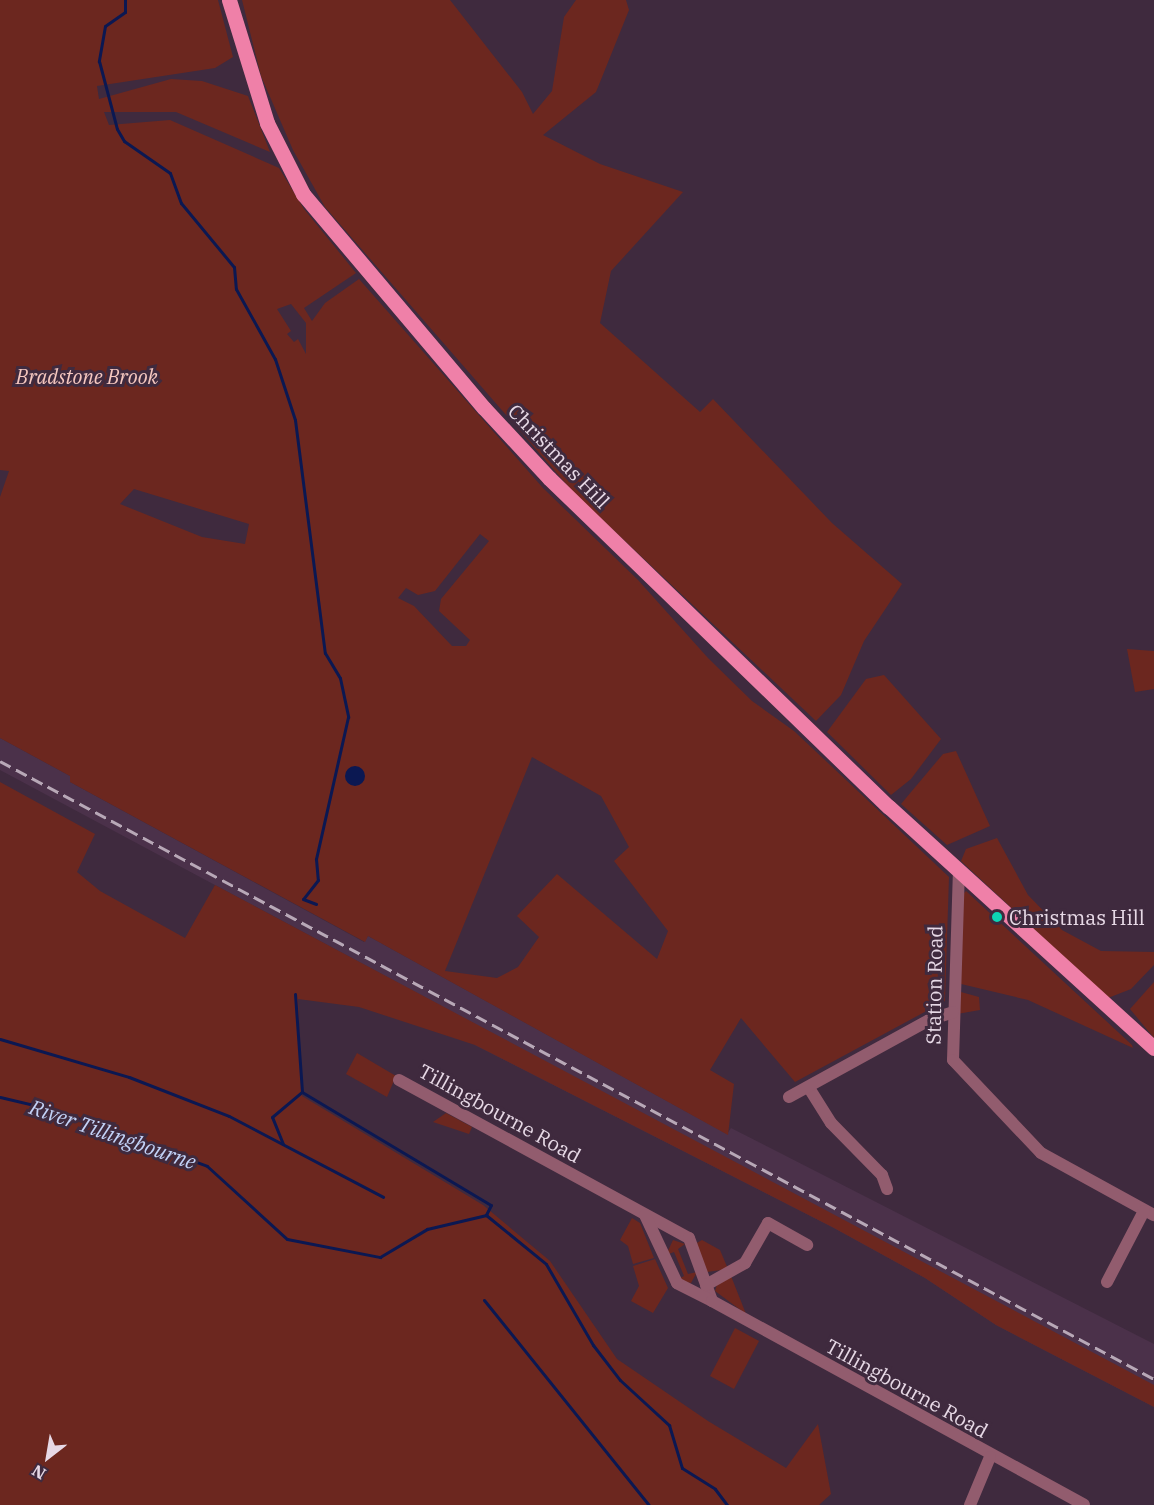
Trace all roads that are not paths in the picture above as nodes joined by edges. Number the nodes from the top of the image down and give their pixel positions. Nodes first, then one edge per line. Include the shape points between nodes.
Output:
1 (229, 0) edge
2 (959, 869) junction
3 (953, 1012) junction
4 (1154, 1048) edge
5 (399, 1080) dead end
6 (809, 1088) junction
7 (789, 1097) dead end
8 (887, 1190) dead end
9 (1149, 1213) edge
10 (645, 1215) junction
11 (807, 1245) dead end
12 (1107, 1282) dead end
13 (706, 1285) junction
14 (712, 1301) junction
15 (990, 1457) junction
16 (970, 1505) edge
17 (1084, 1505) edge

1 - 2 main road, Christmas Hill via 284,161 303,194 365,272 549,478
2 - 3 street, Station Road
2 - 4 main road, Christmas Hill
3 - 6 street via 929,1020
3 - 9 street, Station Road via 953,1060 992,1107 1056,1164
5 - 10 street, Tillingbourne Road
6 - 7 street
6 - 8 street via 831,1123 882,1175
9 - 12 street
10 - 13 street, Tillingbourne Road via 689,1238
10 - 14 street, Tillingbourne Road via 676,1283
11 - 13 street via 768,1223 746,1263
13 - 14 street, Tillingbourne Road
14 - 15 street, Tillingbourne Road
15 - 16 street
15 - 17 street, Tillingbourne Road

